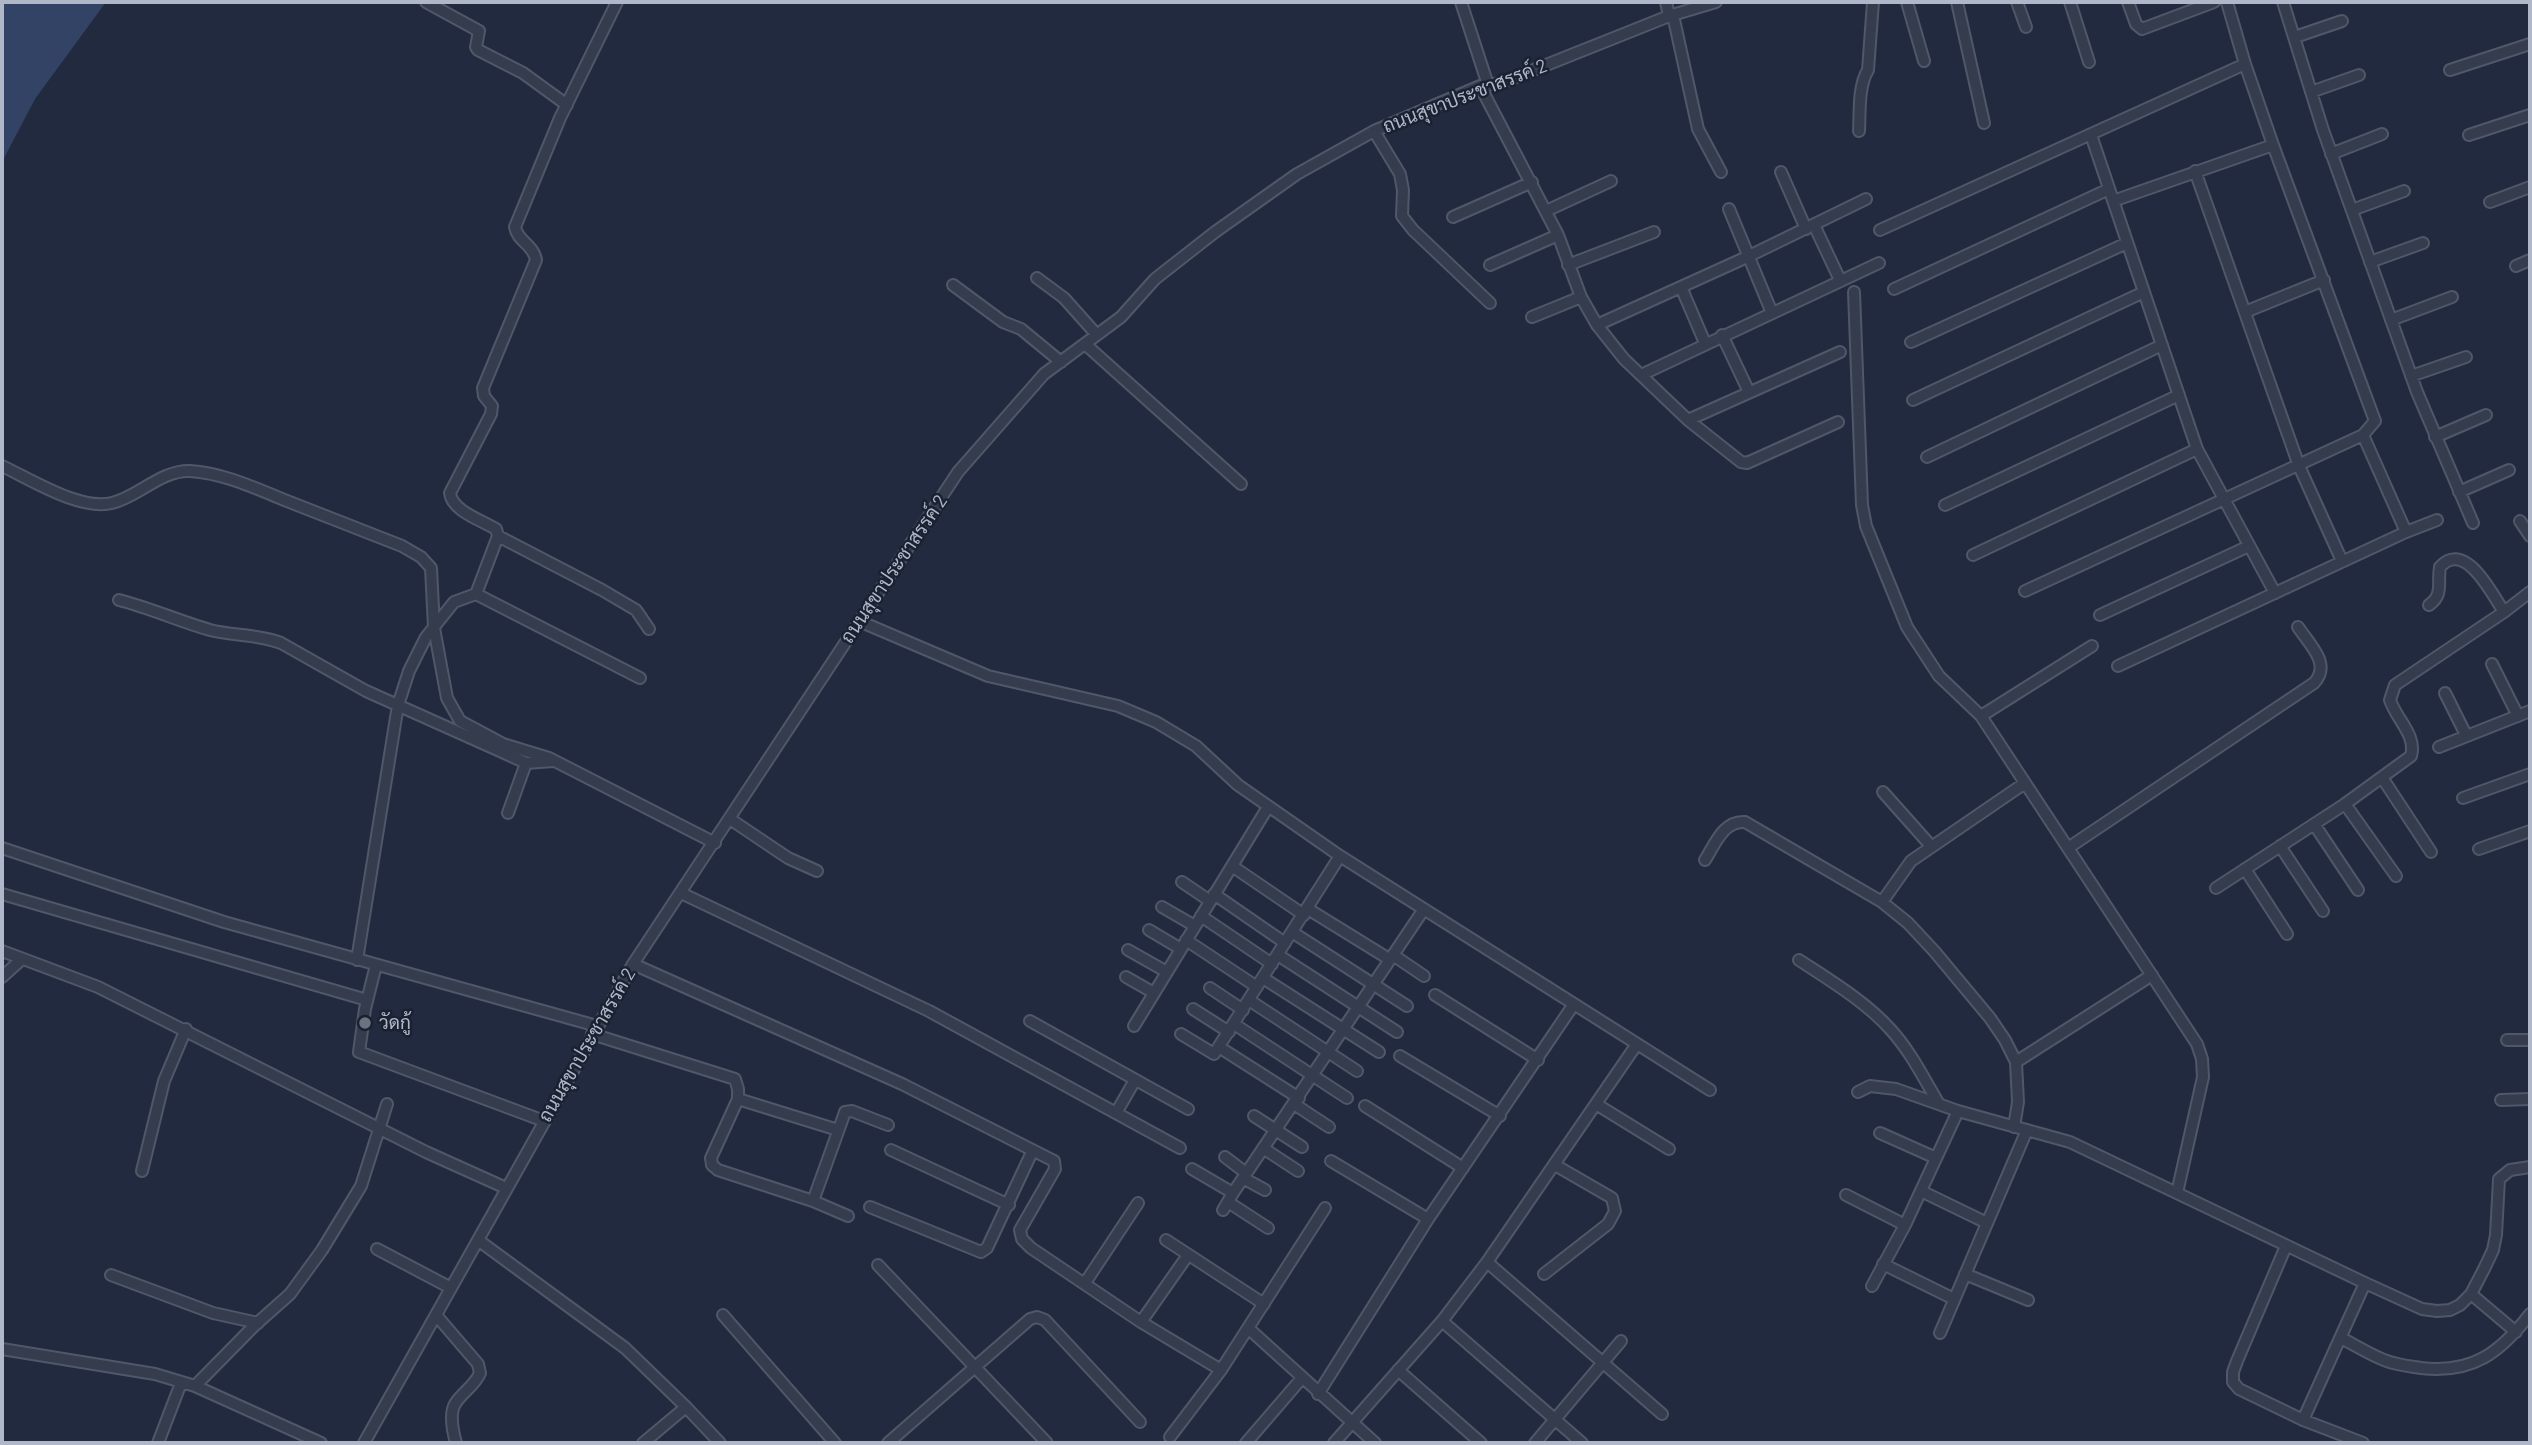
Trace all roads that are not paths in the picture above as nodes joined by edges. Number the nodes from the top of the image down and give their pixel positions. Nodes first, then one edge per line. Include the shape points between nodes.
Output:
1 (426, 2) edge
2 (617, 2) edge
3 (1461, 2) edge
4 (1665, 2) edge
5 (1716, 2) edge
6 (1873, 2) edge
7 (1907, 2) edge
8 (1957, 2) edge
9 (2017, 2) edge
10 (2070, 2) edge
11 (2128, 2) edge
12 (2214, 2) edge
13 (2227, 2) edge
14 (2283, 2) edge
15 (1671, 16) junction
16 (2342, 21) dead end
17 (2026, 27) dead end
18 (2295, 37) junction
19 (2530, 44) edge
20 (1924, 61) dead end
21 (2089, 62) dead end
22 (2245, 64) junction
23 (2450, 70) dead end
24 (2360, 75) dead end
25 (1484, 85) junction
26 (2311, 92) junction
27 (567, 104) junction
28 (2530, 115) edge
29 (1984, 123) dead end
30 (1374, 131) junction
31 (1859, 131) dead end
32 (2382, 134) dead end
33 (2091, 135) junction
34 (2469, 135) dead end
35 (2273, 145) junction
36 (2331, 154) junction
37 (2195, 171) junction
38 (1721, 172) dead end
39 (1781, 172) dead end
40 (1611, 181) dead end
41 (1532, 183) junction
42 (2530, 187) edge
43 (2404, 191) dead end
44 (2111, 195) junction
45 (1866, 199) dead end
46 (2490, 202) dead end
47 (1729, 209) dead end
48 (2352, 210) junction
49 (1546, 211) junction
50 (1453, 217) dead end
51 (1810, 227) junction
52 (1880, 230) dead end
53 (1654, 232) dead end
54 (1558, 235) junction
55 (2127, 243) junction
56 (2423, 243) dead end
57 (1747, 257) junction
58 (2530, 260) edge
59 (2370, 262) junction
60 (1880, 263) dead end
61 (1490, 265) dead end
62 (1568, 265) junction
63 (2516, 266) dead end
64 (1037, 278) dead end
65 (1840, 280) junction
66 (2324, 280) junction
67 (953, 285) dead end
68 (1681, 287) junction
69 (1894, 289) dead end
70 (1854, 292) dead end
71 (2144, 292) junction
72 (1581, 297) junction
73 (2452, 297) dead end
74 (1490, 303) dead end
75 (2245, 312) junction
76 (1772, 313) junction
77 (1532, 317) dead end
78 (2391, 320) junction
79 (1597, 325) junction
80 (1097, 335) junction
81 (1722, 335) junction
82 (1911, 342) dead end
83 (1085, 344) junction
84 (1705, 344) junction
85 (2162, 345) junction
86 (1840, 352) dead end
87 (2466, 357) dead end
88 (1061, 362) junction
89 (1641, 374) junction
90 (2411, 376) junction
91 (1749, 392) junction
92 (2179, 395) junction
93 (1913, 400) dead end
94 (2486, 415) dead end
95 (1688, 420) junction
96 (1838, 422) dead end
97 (2363, 435) junction
98 (2435, 437) junction
99 (2197, 449) junction
100 (1927, 457) dead end
101 (2, 466) edge
102 (2299, 466) junction
103 (2509, 470) dead end
104 (1241, 484) dead end
105 (2459, 492) junction
106 (2223, 498) junction
107 (1945, 505) dead end
108 (2437, 520) dead end
109 (2520, 522) dead end
110 (2473, 523) dead end
111 (2406, 532) junction
112 (498, 536) junction
113 (2530, 536) edge
114 (2249, 546) junction
115 (1973, 555) dead end
116 (2342, 561) junction
117 (2025, 591) dead end
118 (2530, 592) edge
119 (2274, 593) junction
120 (476, 594) junction
121 (119, 600) dead end
122 (2429, 605) dead end
123 (2504, 612) junction
124 (2100, 615) dead end
125 (859, 621) junction
126 (2298, 627) dead end
127 (434, 628) junction
128 (649, 629) dead end
129 (2092, 646) dead end
130 (2492, 664) dead end
131 (2118, 666) dead end
132 (640, 678) dead end
133 (2445, 693) dead end
134 (398, 705) junction
135 (2530, 711) edge
136 (1981, 716) junction
137 (2518, 716) junction
138 (2466, 735) junction
139 (2439, 747) dead end
140 (556, 761) junction
141 (526, 762) junction
142 (2530, 774) edge
143 (2383, 779) junction
144 (2025, 783) junction
145 (1883, 792) dead end
146 (2463, 798) dead end
147 (2345, 804) junction
148 (1268, 807) junction
149 (509, 813) dead end
150 (730, 819) junction
151 (2314, 824) junction
152 (2530, 831) edge
153 (715, 843) junction
154 (1931, 846) junction
155 (2280, 846) junction
156 (2, 848) edge
157 (2068, 848) junction
158 (2480, 849) dead end
159 (2431, 852) dead end
160 (1340, 856) junction
161 (1705, 860) dead end
162 (1232, 866) junction
163 (2245, 869) junction
164 (817, 871) dead end
165 (2396, 876) dead end
166 (1182, 882) dead end
167 (2216, 888) dead end
168 (2358, 890) dead end
169 (681, 893) junction
170 (2, 894) edge
171 (1212, 897) junction
172 (1882, 902) junction
173 (1162, 907) dead end
174 (1424, 909) junction
175 (2323, 911) dead end
176 (1306, 912) junction
177 (1198, 921) junction
178 (1149, 930) dead end
179 (1292, 932) junction
180 (2287, 934) dead end
181 (1285, 943) junction
182 (1183, 945) junction
183 (1128, 950) dead end
184 (2, 951) edge
185 (1391, 957) junction
186 (22, 959) junction
187 (1275, 959) junction
188 (356, 960) junction
189 (1800, 960) dead end
190 (633, 964) junction
191 (376, 965) junction
192 (1167, 972) junction
193 (2152, 975) junction
194 (1424, 976) dead end
195 (2, 977) edge
196 (1126, 977) dead end
197 (1260, 983) junction
198 (1374, 985) junction
199 (1210, 988) dead end
200 (1154, 993) junction
201 (1435, 995) dead end
202 (367, 1000) junction
203 (1574, 1004) junction
204 (1246, 1005) junction
205 (1408, 1006) dead end
206 (1359, 1007) junction
207 (1193, 1009) dead end
208 (1030, 1021) dead end
209 (1133, 1026) dead end
210 (1231, 1028) junction
211 (186, 1029) junction
212 (594, 1030) junction
213 (1344, 1030) junction
214 (1397, 1032) dead end
215 (1181, 1034) dead end
216 (2507, 1040) dead end
217 (2530, 1040) edge
218 (1637, 1044) junction
219 (1219, 1047) junction
220 (1379, 1052) dead end
221 (1329, 1053) junction
222 (1400, 1056) dead end
223 (1538, 1059) junction
224 (2016, 1062) junction
225 (1357, 1071) dead end
226 (1313, 1076) junction
227 (1135, 1080) junction
228 (1710, 1090) dead end
229 (1858, 1092) dead end
230 (1347, 1098) dead end
231 (738, 1099) junction
232 (2530, 1099) edge
233 (2501, 1100) dead end
234 (1297, 1101) junction
235 (387, 1104) dead end
236 (1596, 1104) junction
237 (1939, 1104) junction
238 (1365, 1106) dead end
239 (1188, 1109) dead end
240 (1958, 1111) junction
241 (1116, 1113) junction
242 (1254, 1116) dead end
243 (1500, 1116) junction
244 (544, 1121) junction
245 (888, 1125) dead end
246 (1329, 1126) dead end
247 (380, 1127) junction
248 (2014, 1127) junction
249 (838, 1130) junction
250 (2027, 1130) junction
251 (1275, 1131) junction
252 (1880, 1133) dead end
253 (1302, 1147) dead end
254 (1180, 1148) dead end
255 (1263, 1148) junction
256 (1669, 1149) dead end
257 (891, 1150) dead end
258 (1032, 1152) junction
259 (1225, 1157) dead end
260 (1936, 1158) junction
261 (1331, 1161) dead end
262 (1555, 1165) junction
263 (2530, 1167) edge
264 (1463, 1168) junction
265 (1192, 1169) dead end
266 (142, 1171) dead end
267 (1298, 1171) dead end
268 (1245, 1176) junction
269 (506, 1188) junction
270 (1265, 1190) dead end
271 (1921, 1191) junction
272 (2177, 1193) junction
273 (1846, 1195) dead end
274 (813, 1201) junction
275 (1228, 1202) junction
276 (1138, 1203) dead end
277 (1009, 1205) junction
278 (870, 1207) dead end
279 (1325, 1208) dead end
280 (848, 1216) dead end
281 (1428, 1219) junction
282 (1987, 1223) junction
283 (1905, 1224) junction
284 (1268, 1228) dead end
285 (478, 1240) junction
286 (1166, 1240) dead end
287 (2286, 1246) junction
288 (377, 1249) dead end
289 (1188, 1255) junction
290 (1487, 1262) junction
291 (1883, 1264) junction
292 (878, 1265) dead end
293 (1544, 1274) dead end
294 (1965, 1274) junction
295 (111, 1275) dead end
296 (1085, 1283) junction
297 (2365, 1283) junction
298 (1872, 1286) dead end
299 (451, 1288) junction
300 (2471, 1294) junction
301 (1954, 1299) junction
302 (2028, 1300) dead end
303 (1264, 1304) junction
304 (2530, 1314) edge
305 (436, 1315) junction
306 (723, 1315) dead end
307 (1442, 1321) junction
308 (1142, 1322) junction
309 (258, 1323) junction
310 (1248, 1328) junction
311 (2516, 1332) junction
312 (1940, 1333) dead end
313 (2341, 1338) junction
314 (1621, 1341) dead end
315 (2, 1349) edge
316 (1602, 1363) junction
317 (976, 1367) junction
318 (1221, 1370) junction
319 (1398, 1370) junction
320 (1302, 1378) junction
321 (181, 1383) junction
322 (195, 1386) junction
323 (1318, 1394) junction
324 (686, 1407) junction
325 (1662, 1414) dead end
326 (1555, 1420) junction
327 (2303, 1420) junction
328 (1140, 1422) dead end
329 (1351, 1423) junction
330 (1170, 1437) dead end
331 (158, 1443) edge
332 (321, 1443) edge
333 (364, 1443) edge
334 (456, 1443) edge
335 (643, 1443) edge
336 (720, 1443) edge
337 (835, 1443) edge
338 (888, 1443) edge
339 (1047, 1443) edge
340 (1246, 1443) edge
341 (1334, 1443) edge
342 (1375, 1443) edge
343 (1482, 1443) edge
344 (1535, 1443) edge
345 (1582, 1443) edge
346 (2363, 1443) edge

1 - 27 street via 479,31 478,50 523,73
2 - 27 street
3 - 25 street
4 - 15 street
5 - 15 street, ถนนสุขาประชาสรรค์ 2
6 - 31 street
7 - 20 street
8 - 29 street
9 - 17 street
10 - 21 street
11 - 12 street via 2142,29
13 - 22 street
14 - 18 street
15 - 25 street, ถนนสุขาประชาสรรค์ 2 via 1501,83
15 - 38 street via 1698,129
16 - 18 street
18 - 26 street
19 - 23 street
22 - 33 street
22 - 35 street
24 - 26 street
25 - 30 street, ถนนสุขาประชาสรรค์ 2
25 - 41 street
26 - 36 street
27 - 112 street via 515,226 516,235 535,253 536,260 483,388 491,414 450,493 456,507 496,529
28 - 34 street
30 - 74 street via 1400,174 1402,216
30 - 80 street, ถนนสุขาประชาสรรค์ 2 via 1297,174 1215,232 1155,279 1121,317
32 - 36 street
33 - 44 street
33 - 52 street
35 - 37 street
35 - 66 street
36 - 48 street
37 - 44 street
37 - 75 street
39 - 51 street
40 - 49 street
41 - 49 street
41 - 50 street
42 - 46 street
43 - 48 street
44 - 55 street
44 - 69 street
45 - 51 street
47 - 57 street
48 - 59 street
49 - 54 street
51 - 57 street
51 - 65 street
53 - 62 street
54 - 61 street
54 - 62 street
55 - 71 street
55 - 82 street
56 - 59 street
57 - 68 street
57 - 76 street
58 - 63 street
59 - 78 street
60 - 65 street
62 - 72 street
64 - 80 street via 1064,298
65 - 76 street
66 - 75 street
66 - 97 street via 2374,415 2372,426
67 - 88 street via 1003,323 1021,329
68 - 79 street
68 - 84 street
70 - 136 street via 1866,526 1907,627 1939,676
71 - 85 street
71 - 93 street
72 - 77 street
72 - 79 street
73 - 78 street
75 - 102 street
76 - 81 street
78 - 90 street
79 - 89 street
80 - 83 street, ถนนสุขาประชาสรรค์ 2
81 - 84 street
81 - 91 street
83 - 88 street, ถนนสุขาประชาสรรค์ 2
83 - 104 street
84 - 89 street
85 - 92 street
85 - 100 street
86 - 91 street
87 - 90 street
88 - 125 street, ถนนสุขาประชาสรรค์ 2 via 1044,374 958,472
89 - 95 street
90 - 98 street
91 - 95 street
92 - 99 street
92 - 107 street
94 - 98 street
95 - 96 street via 1746,463
97 - 102 street
97 - 111 street
98 - 105 street
99 - 106 street
99 - 115 street
101 - 127 street via 77,501 98,504 112,503 186,471 243,484 421,557 431,568
102 - 106 street
102 - 116 street
103 - 105 street
105 - 110 street
106 - 114 street
106 - 117 street
108 - 111 street
109 - 113 street
111 - 116 street
112 - 120 street
112 - 128 street via 636,610
114 - 119 street
114 - 124 street
116 - 119 street
118 - 123 street
119 - 131 street
120 - 127 street via 454,602
120 - 132 street
121 - 134 street via 212,631 281,642
122 - 123 street via 2440,592 2440,567 2454,559 2471,565
123 - 143 street via 2395,685 2390,700 2414,747 2412,757
125 - 148 street via 988,676 1118,706 1156,722 1196,746
125 - 150 street, ถนนสุขาประชาสรรค์ 2
126 - 157 street via 2322,662 2314,683
127 - 134 street via 414,656
127 - 140 street via 447,698 460,721 503,744
129 - 136 street
130 - 137 street
133 - 138 street
134 - 141 street
134 - 188 street
135 - 137 street
136 - 144 street
137 - 138 street
138 - 139 street
140 - 141 street
140 - 153 street
141 - 149 street
142 - 146 street
143 - 147 street
143 - 159 street
144 - 154 street
144 - 157 street
145 - 154 street
147 - 151 street
147 - 165 street
148 - 160 street
148 - 162 street
150 - 153 street, ถนนสุขาประชาสรรค์ 2
150 - 164 street via 788,858
151 - 155 street
151 - 168 street
152 - 158 street
153 - 169 street, ถนนสุขาประชาสรรค์ 2
154 - 172 street via 1911,861
155 - 163 street
155 - 175 street
156 - 188 street via 224,922
157 - 193 street
160 - 174 street
160 - 176 street
161 - 172 street via 1729,824 1745,822
162 - 171 street
162 - 176 street
163 - 167 street
163 - 180 street
166 - 171 street
169 - 190 street, ถนนสุขาประชาสรรค์ 2
169 - 241 street via 929,1011
170 - 202 street
171 - 177 street
171 - 181 street
172 - 224 street via 1908,923 1972,995
173 - 177 street
174 - 185 street
174 - 203 street
176 - 179 street
176 - 185 street
177 - 182 street
177 - 187 street
178 - 182 street
179 - 181 street
179 - 198 street
181 - 187 street
182 - 192 street
182 - 197 street
183 - 192 street
184 - 186 street
185 - 194 street
185 - 198 street
186 - 195 street
186 - 211 street via 98,986
187 - 197 street
187 - 206 street
188 - 191 street
189 - 237 street via 1889,1028
190 - 212 street, ถนนสุขาประชาสรรค์ 2
190 - 258 street via 902,1084
191 - 202 street
191 - 212 street
192 - 200 street
193 - 224 street
193 - 272 street via 2202,1059 2203,1076
196 - 200 street
197 - 204 street
197 - 213 street
198 - 205 street
198 - 206 street
199 - 204 street
200 - 209 street
201 - 223 street
202 - 244 street via 359,1052
203 - 218 street
203 - 223 street
204 - 210 street
204 - 221 street
206 - 213 street
206 - 214 street
207 - 210 street
208 - 227 street
210 - 219 street
210 - 226 street
211 - 247 street
211 - 266 street via 164,1081
212 - 231 street via 735,1079
212 - 244 street, ถนนสุขาประชาสรรค์ 2
213 - 220 street
213 - 221 street
215 - 219 street via 1214,1054
216 - 217 street
218 - 228 street
218 - 236 street
219 - 234 street
221 - 225 street
221 - 226 street
222 - 243 street
223 - 243 street
224 - 248 street
226 - 230 street
226 - 234 street
227 - 239 street
227 - 241 street
229 - 237 street via 1880,1086
231 - 249 street
231 - 274 street via 712,1165
232 - 233 street
234 - 246 street
234 - 251 street
235 - 247 street
236 - 256 street
236 - 262 street
237 - 240 street
238 - 264 street
240 - 248 street
240 - 260 street
241 - 254 street
242 - 251 street
243 - 264 street
244 - 269 street, ถนนสุขาประชาสรรค์ 2
245 - 249 street via 852,1111 845,1112
247 - 269 street
247 - 309 street via 360,1186 322,1250 290,1294
248 - 250 street
249 - 274 street
250 - 272 street via 2070,1142
250 - 282 street
251 - 253 street
251 - 255 street
252 - 260 street
255 - 267 street
255 - 268 street
257 - 277 street
258 - 277 street
258 - 296 street via 1054,1161 1055,1169 1020,1230 1022,1239
259 - 268 street
260 - 271 street
261 - 281 street
262 - 290 street
262 - 293 street via 1612,1198 1615,1211 1608,1224
263 - 300 street via 2510,1170 2499,1179 2493,1250
264 - 281 street
265 - 275 street
268 - 270 street
268 - 275 street
269 - 285 street, ถนนสุขาประชาสรรค์ 2
271 - 282 street
271 - 283 street
272 - 287 street
273 - 283 street
274 - 280 street
275 - 284 street
276 - 296 street
277 - 278 street via 981,1252
279 - 303 street
281 - 323 street
282 - 294 street
283 - 291 street
285 - 299 street, ถนนสุขาประชาสรรค์ 2
285 - 324 street via 625,1348
286 - 289 street
287 - 297 street
287 - 327 street via 2237,1361 2233,1382
288 - 299 street
289 - 303 street
289 - 308 street
290 - 307 street
290 - 316 street
291 - 298 street
291 - 301 street
292 - 317 street
294 - 301 street
294 - 302 street
295 - 309 street via 213,1312
296 - 308 street
297 - 300 street via 2422,1309 2437,1311 2460,1305
297 - 313 street
299 - 305 street, ถนนสุขาประชาสรรค์ 2
300 - 311 street
301 - 312 street
303 - 310 street
304 - 311 street
305 - 333 street, ถนนสุขาประชาสรรค์ 2
305 - 334 street via 478,1364 480,1373 455,1404
306 - 337 street
307 - 319 street
307 - 326 street
308 - 318 street
309 - 322 street
310 - 318 street
310 - 320 street
311 - 313 street via 2481,1360 2437,1370 2386,1361
313 - 327 street
314 - 316 street
315 - 321 street via 155,1374
316 - 325 street
316 - 326 street
317 - 328 street via 1037,1317 1045,1320
317 - 338 street
317 - 339 street
318 - 330 street
319 - 329 street
319 - 343 street
320 - 323 street
320 - 340 street
321 - 322 street
321 - 331 street
322 - 332 street
323 - 329 street
324 - 335 street
324 - 336 street
326 - 344 street
326 - 345 street
327 - 346 street
329 - 341 street
329 - 342 street

